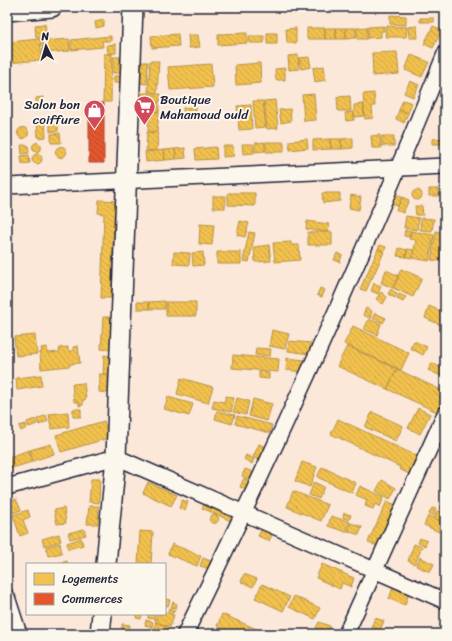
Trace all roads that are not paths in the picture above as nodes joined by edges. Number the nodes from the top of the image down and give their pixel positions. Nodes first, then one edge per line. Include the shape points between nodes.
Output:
1 (52, 7) edge
2 (133, 7) edge
3 (7, 11) edge
4 (445, 54) edge
5 (445, 166) edge
6 (399, 168) junction
7 (128, 180) junction
8 (7, 186) edge
9 (445, 414) edge
10 (116, 457) junction
11 (7, 487) edge
12 (244, 513) junction
13 (106, 563) edge
14 (375, 571) junction
15 (7, 597) edge
16 (445, 601) edge
17 (102, 615) edge
18 (19, 634) edge
19 (100, 634) edge
20 (185, 634) edge
21 (346, 634) edge

1 - 3 main road
2 - 7 main road
4 - 6 street
5 - 6 street
6 - 7 street
6 - 12 street
7 - 8 street
7 - 10 main road
9 - 14 street
10 - 11 street
10 - 12 street
10 - 13 main road
12 - 14 street
12 - 20 street
14 - 16 street
14 - 21 street
15 - 18 street
17 - 19 main road

